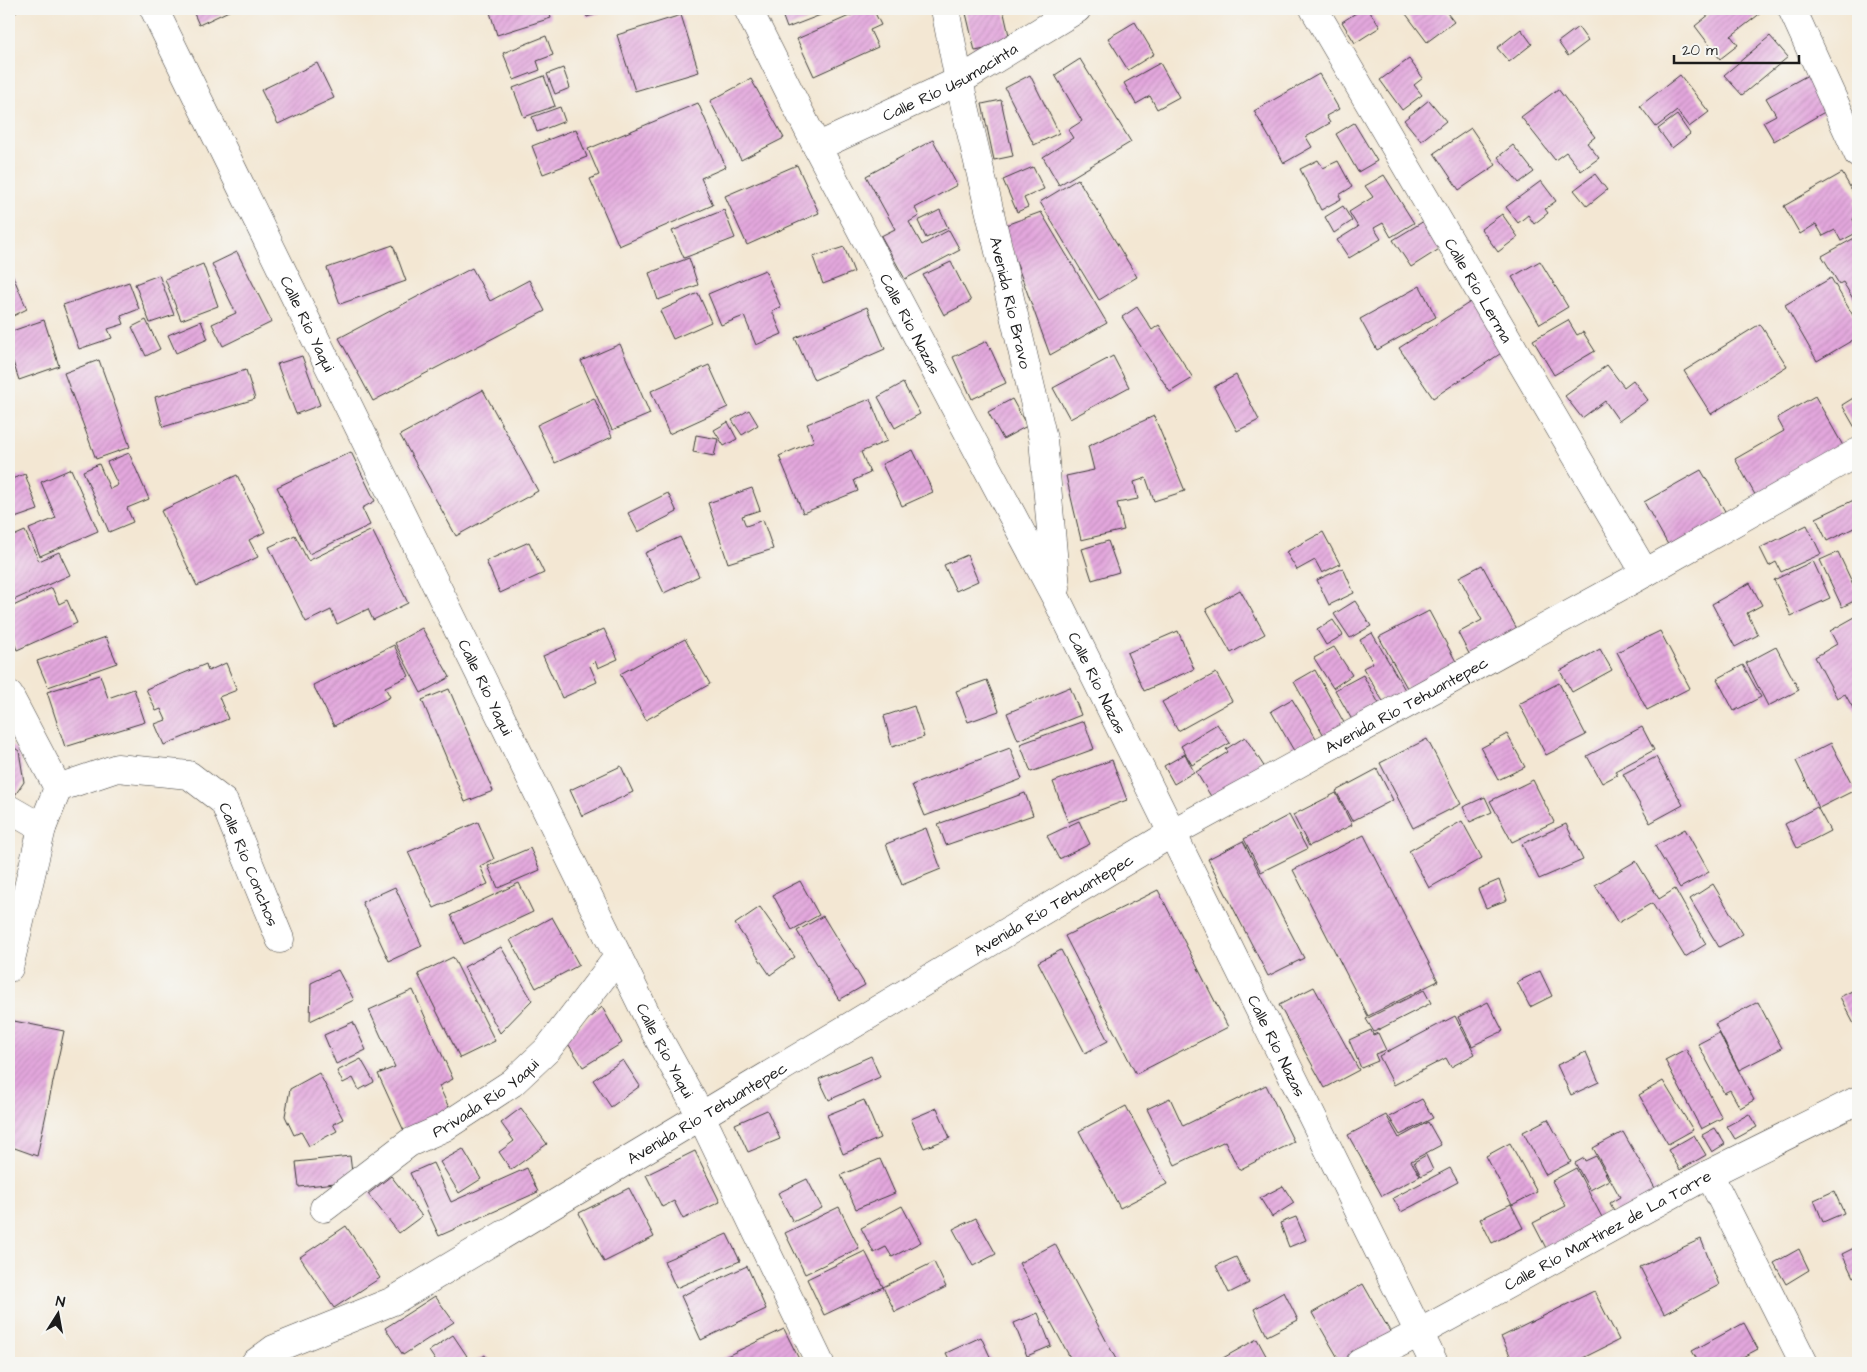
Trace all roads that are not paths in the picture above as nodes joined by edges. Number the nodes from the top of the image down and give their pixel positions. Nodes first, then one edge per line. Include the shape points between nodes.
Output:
1 (154, 9) edge
2 (748, 9) edge
3 (945, 9) edge
4 (1077, 9) edge
5 (1314, 9) edge
6 (1792, 9) edge
7 (959, 81) junction
8 (817, 147) junction
9 (1858, 154) edge
10 (1858, 452) edge
11 (1644, 573) junction
12 (1057, 600) junction
13 (9, 695) edge
14 (58, 788) junction
15 (9, 809) edge
16 (42, 828) junction
17 (1172, 833) junction
18 (280, 939) dead end
19 (618, 956) junction
20 (9, 968) edge
21 (1858, 1100) edge
22 (700, 1114) junction
23 (1709, 1174) junction
24 (324, 1208) dead end
25 (1419, 1333) junction
26 (265, 1356) edge
27 (820, 1363) edge
28 (1360, 1363) edge
29 (1434, 1363) edge
30 (1804, 1363) edge

1 - 19 street, Calle Río Yaqui
2 - 8 street, Calle Río Nazas
3 - 7 street, Avenida Río Bravo
4 - 7 street, Calle Río Usumacinta
5 - 11 street, Calle Río Lerma
6 - 9 street
7 - 8 street, Calle Río Usumacinta
7 - 12 street, Avenida Río Bravo via 1044,439
8 - 12 street, Calle Río Nazas
10 - 11 street, Avenida Río Tehuantepec
11 - 17 street, Avenida Río Tehuantepec
12 - 17 street, Calle Río Nazas
13 - 14 street
14 - 16 street
14 - 18 street, Calle Río Conchos via 117,768 189,775 224,802
15 - 16 street
16 - 20 street
17 - 22 street, Avenida Río Tehuantepec
17 - 25 street, Calle Río Nazas
19 - 22 street, Calle Río Yaqui
19 - 24 street, Privada Río Yaqui via 547,1050 512,1083 443,1128 409,1143
21 - 23 street, Calle Río Martínez de La Torre
22 - 26 street, Avenida Río Tehuantepec via 393,1301
22 - 27 street, Calle Río Yaqui
23 - 25 street, Calle Río Martínez de La Torre
23 - 30 street
25 - 28 street, Calle Río Martínez de La Torre
25 - 29 street, Calle Río Nazas

